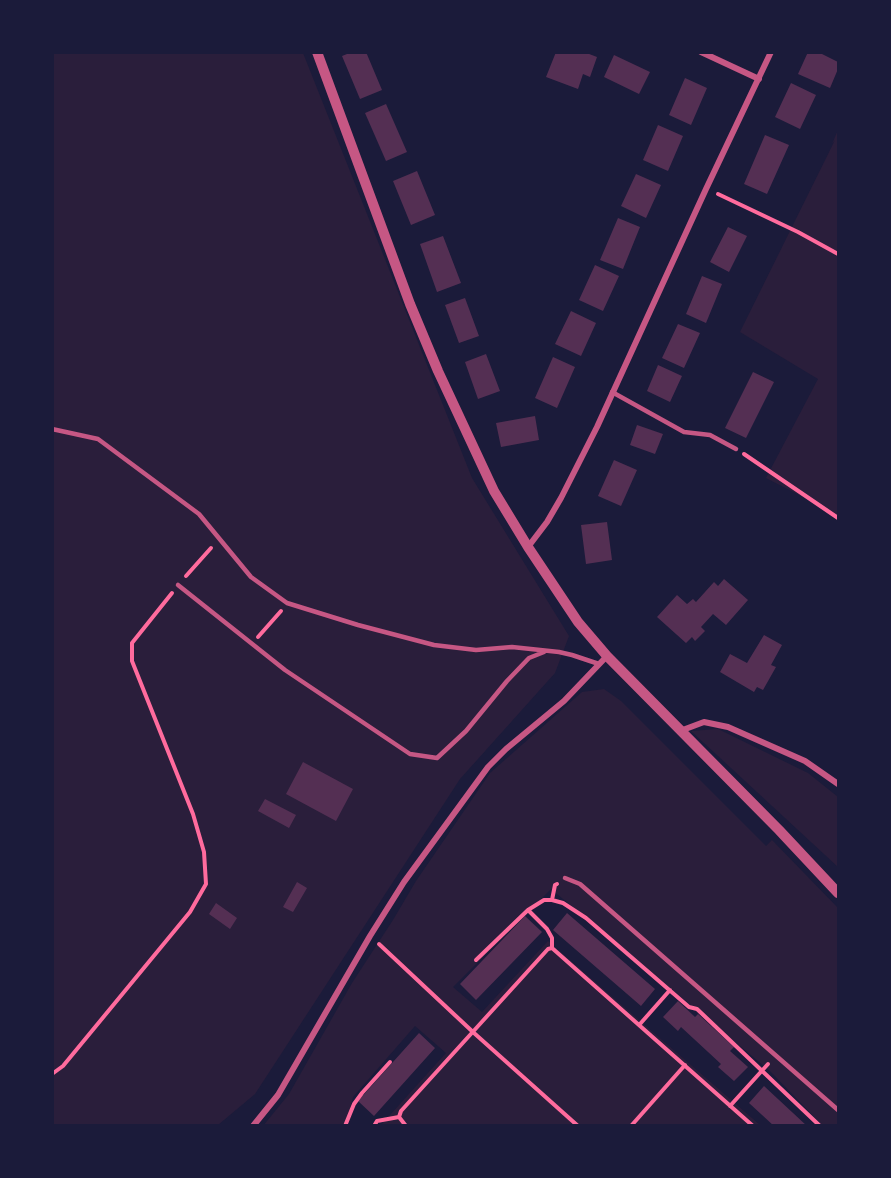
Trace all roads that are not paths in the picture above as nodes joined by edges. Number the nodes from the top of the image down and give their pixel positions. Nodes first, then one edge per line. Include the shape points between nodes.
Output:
1 (317, 52) edge
2 (701, 52) edge
3 (771, 52) edge
4 (759, 79) junction
5 (612, 392) junction
6 (52, 429) edge
7 (736, 448) road end
8 (528, 547) junction
9 (178, 585) dead end
10 (546, 651) junction
11 (603, 660) junction
12 (680, 731) junction
13 (838, 784) edge
14 (565, 878) dead end
15 (838, 893) edge
16 (838, 1110) edge
17 (253, 1125) edge

1 - 8 street via 438,371 485,474
2 - 4 street
3 - 4 street
4 - 5 street
5 - 7 lane via 684,432 710,435
5 - 8 street via 561,498
6 - 10 lane via 98,439 117,453 199,514 251,577 287,603 434,645
8 - 11 street
9 - 10 lane via 285,669 410,754 437,758 529,658
10 - 11 lane
11 - 12 street
11 - 17 street via 564,701 488,767 404,882 278,1095
12 - 13 street via 704,722 728,727 805,761
12 - 15 street
14 - 16 lane via 580,884

